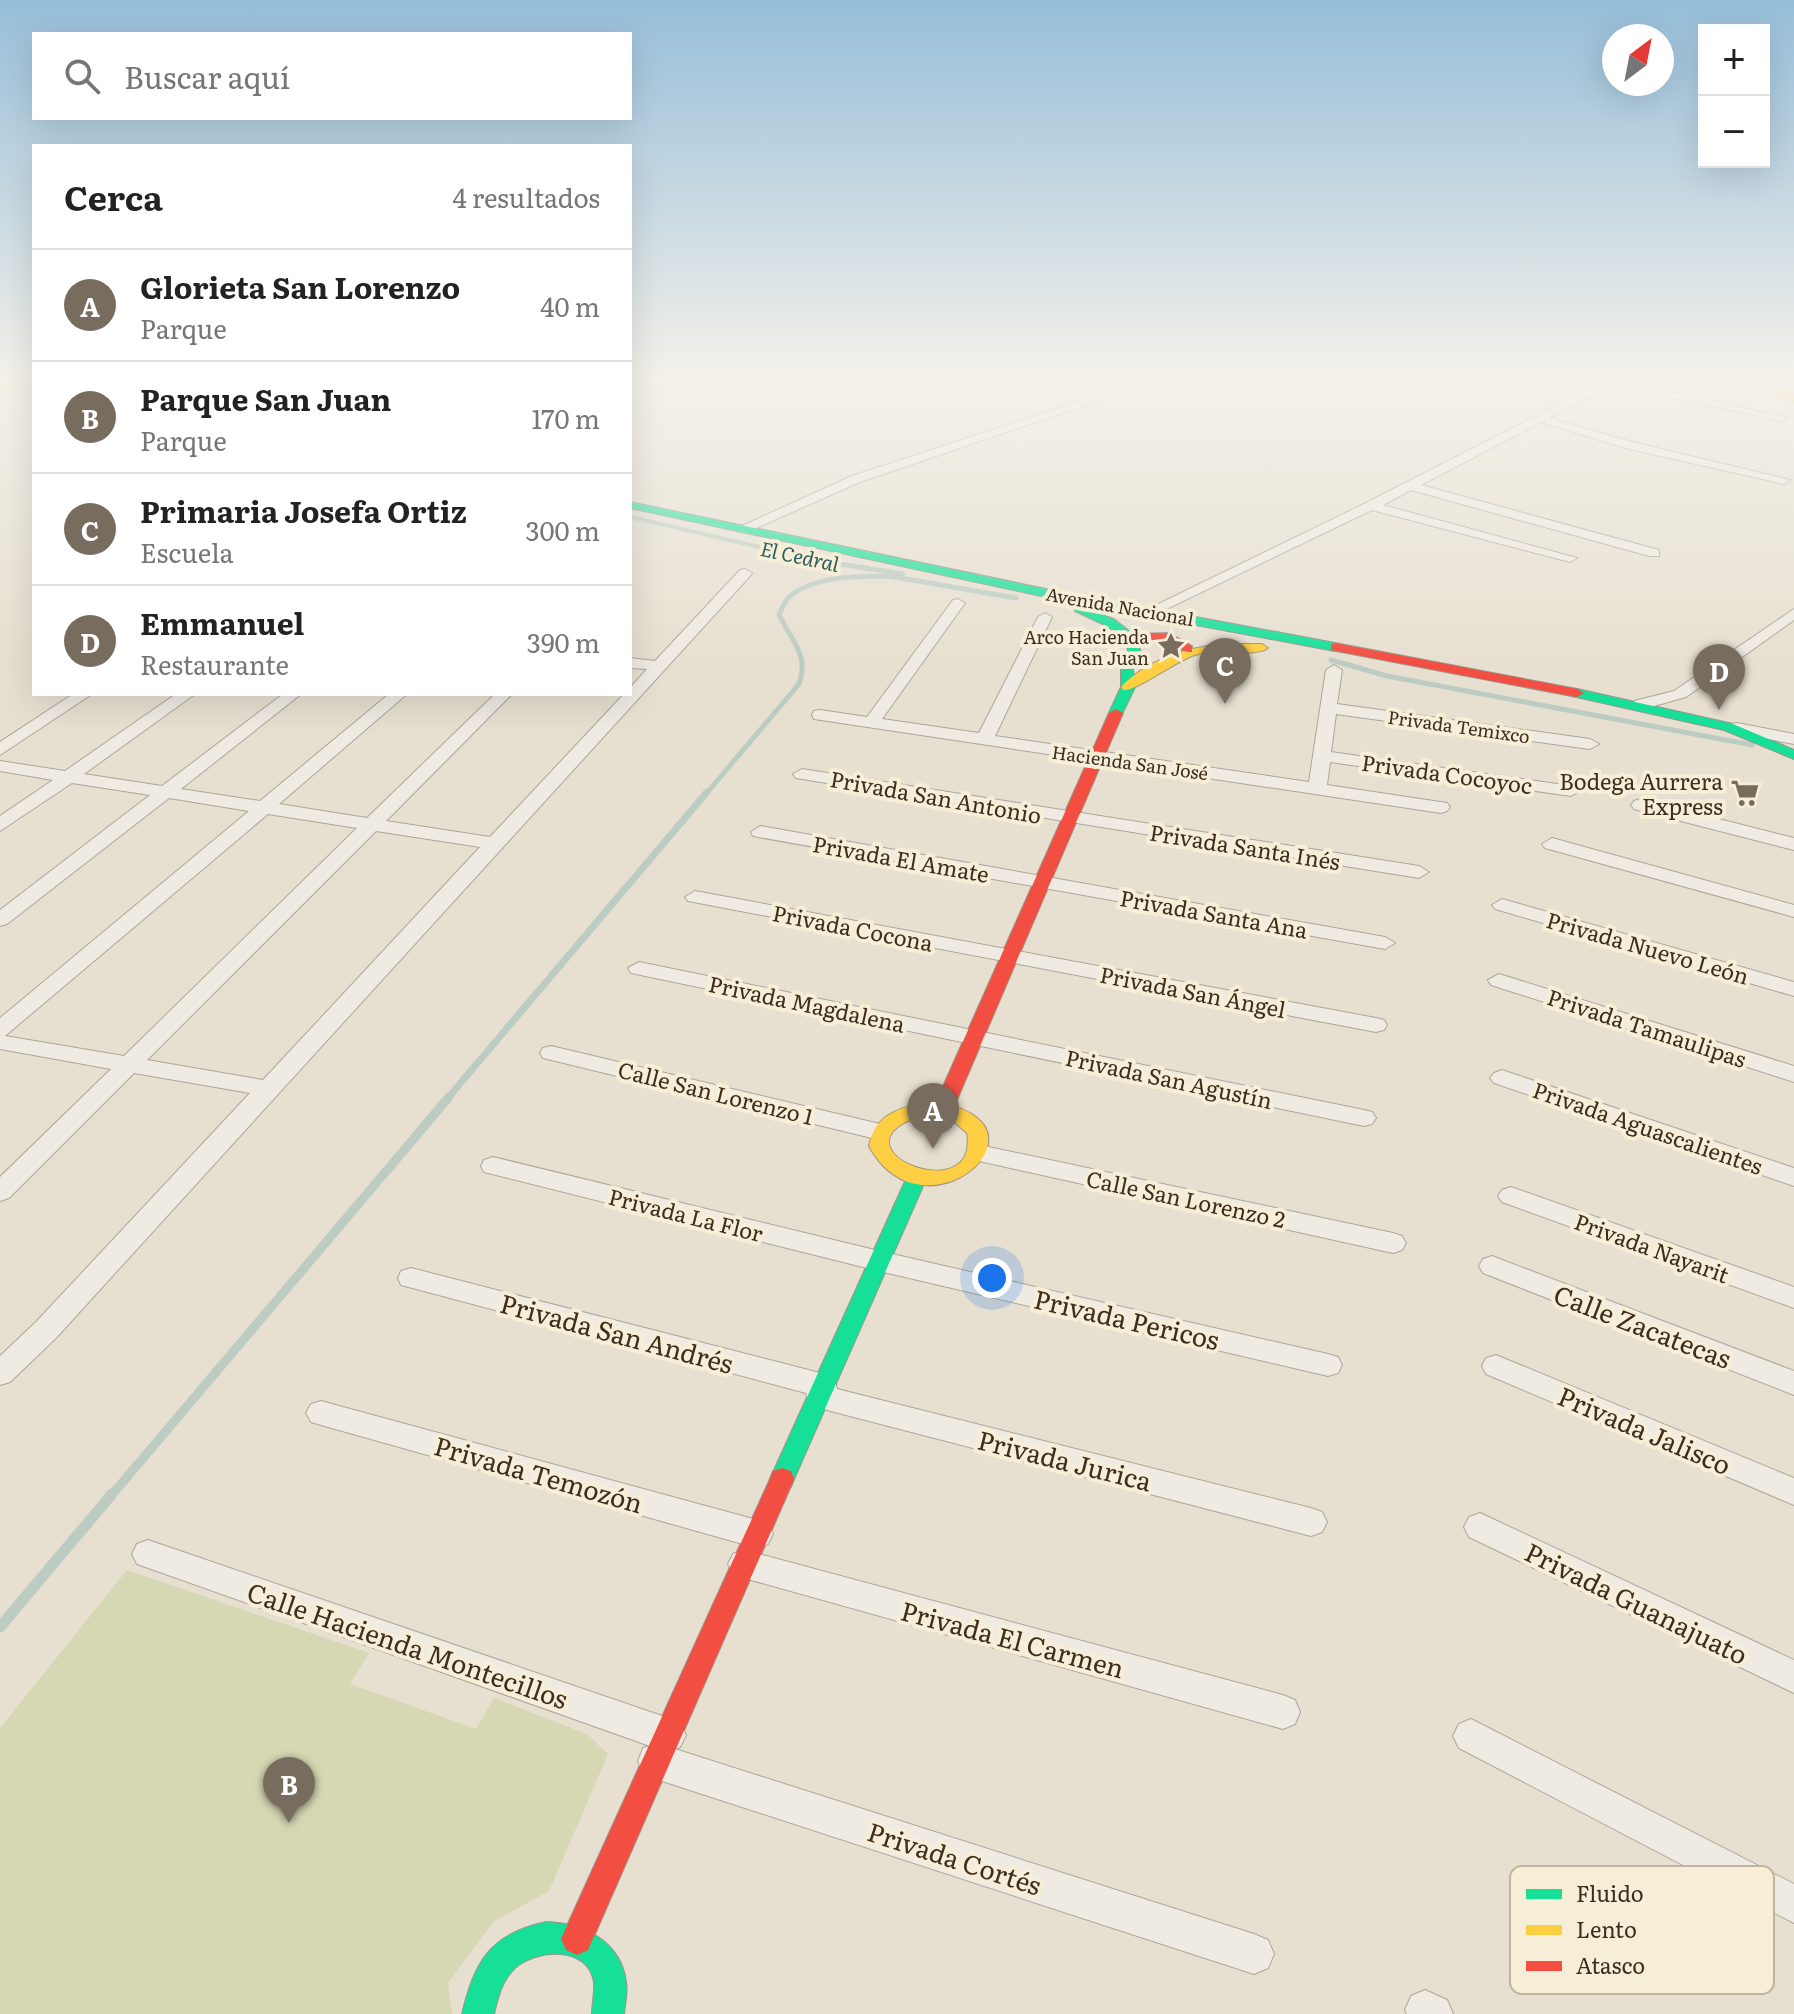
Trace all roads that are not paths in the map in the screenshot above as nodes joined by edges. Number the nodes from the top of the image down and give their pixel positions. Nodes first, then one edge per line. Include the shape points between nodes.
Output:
1 (868, 475) edge
2 (1433, 475) edge
3 (1762, 475) edge
4 (1784, 480) dead end
5 (1411, 486) junction
6 (632, 505) edge
7 (1371, 506) junction
8 (740, 530) junction
9 (1654, 553) dead end
10 (1570, 558) dead end
11 (745, 573) dead end
12 (1046, 593) junction
13 (958, 603) dead end
14 (1151, 611) junction
15 (1794, 613) edge
16 (1045, 617) dead end
17 (1111, 623) junction
18 (1220, 625) junction
19 (1132, 638) junction
20 (1223, 647) junction
21 (1188, 649) junction
22 (1350, 651) junction
23 (632, 663) edge
24 (659, 666) junction
25 (1334, 670) dead end
26 (1128, 687) junction
27 (632, 695) edge
28 (81, 696) edge
29 (184, 696) edge
30 (290, 696) edge
31 (397, 696) edge
32 (502, 696) edge
33 (631, 696) edge
34 (1640, 705) junction
35 (1329, 708) junction
36 (820, 715) dead end
37 (871, 723) junction
38 (1728, 727) junction
39 (1794, 739) edge
40 (984, 740) junction
41 (1590, 744) dead end
42 (0, 750) edge
43 (1794, 755) edge
44 (1322, 756) junction
45 (1097, 758) junction
46 (0, 766) edge
47 (802, 774) dead end
48 (69, 777) junction
49 (1317, 789) junction
50 (1571, 791) dead end
51 (166, 792) junction
52 (1640, 805) dead end
53 (1441, 807) dead end
54 (264, 808) junction
55 (1071, 819) junction
56 (0, 825) edge
57 (372, 825) junction
58 (760, 832) dead end
59 (495, 844) junction
60 (1552, 844) dead end
61 (1794, 844) edge
62 (1419, 872) dead end
63 (1042, 884) junction
64 (695, 897) dead end
65 (1502, 905) dead end
66 (1794, 911) edge
67 (0, 920) edge
68 (1385, 943) dead end
69 (1010, 956) junction
70 (639, 968) dead end
71 (1499, 980) dead end
72 (1794, 989) edge
73 (1376, 1025) dead end
74 (0, 1030) edge
75 (975, 1038) junction
76 (0, 1042) edge
77 (551, 1053) dead end
78 (129, 1065) junction
79 (1794, 1074) edge
80 (1502, 1078) dead end
81 (269, 1089) junction
82 (943, 1109) junction
83 (1364, 1118) dead end
84 (880, 1132) junction
85 (979, 1153) junction
86 (493, 1166) dead end
87 (917, 1177) junction
88 (1794, 1177) edge
89 (0, 1192) edge
90 (1511, 1196) dead end
91 (1393, 1243) dead end
92 (879, 1261) junction
93 (1492, 1266) dead end
94 (411, 1278) dead end
95 (1794, 1298) edge
96 (1328, 1365) dead end
97 (1496, 1366) dead end
98 (0, 1374) edge
99 (1794, 1383) edge
100 (822, 1391) junction
101 (321, 1413) dead end
102 (1794, 1492) edge
103 (1311, 1522) dead end
104 (1480, 1527) dead end
105 (751, 1549) junction
106 (148, 1554) dead end
107 (1794, 1677) edge
108 (1283, 1712) dead end
109 (1471, 1736) dead end
110 (662, 1748) junction
111 (1721, 1866) edge
112 (1774, 1894) edge
113 (1794, 1904) edge
114 (577, 1939) junction
115 (1254, 1954) dead end
116 (478, 2014) edge
117 (608, 2014) edge

1 - 8 street
2 - 5 street
3 - 4 street
5 - 7 street
5 - 9 street
6 - 8 street, Avenida Nacional
7 - 10 street
7 - 14 street
8 - 12 street, Avenida Nacional
11 - 24 street
12 - 14 street, Avenida Nacional
12 - 17 street
13 - 37 street
14 - 17 street
14 - 18 street, Avenida Nacional
15 - 34 street via 1680,694
16 - 40 street
17 - 19 street
18 - 20 street
18 - 22 street, Avenida Nacional
19 - 21 street via 1171,637
19 - 26 street via 1135,656 1127,669
20 - 21 street
20 - 22 street
21 - 26 street via 1160,661
22 - 34 street, Avenida Nacional
23 - 24 street
24 - 27 street
25 - 35 street
26 - 45 street
28 - 42 street
29 - 48 street
30 - 51 street
31 - 54 street
32 - 57 street
33 - 59 street
34 - 38 street, Avenida Nacional
35 - 41 street, Privada Temixco
35 - 44 street
36 - 37 street, Hacienda San José
37 - 40 street, Hacienda San José
38 - 39 street
38 - 43 street, Avenida Nacional
40 - 45 street, Hacienda San José
44 - 49 street
44 - 50 street, Privada Cocoyoc
45 - 49 street, Hacienda San José
45 - 55 street
46 - 48 street
47 - 55 street, Privada San Antonio
48 - 51 street
48 - 56 street
49 - 53 street, Hacienda San José
51 - 54 street
51 - 67 street
52 - 61 street
54 - 57 street
54 - 74 street
55 - 62 street, Privada Santa Inés
55 - 63 street
57 - 59 street
57 - 78 street
58 - 63 street, Privada El Amate
59 - 81 street
60 - 66 street
63 - 68 street, Privada Santa Ana
63 - 69 street
64 - 69 street, Privada Cocona
65 - 72 street, Privada Nuevo León
69 - 73 street, Privada San Ángel
69 - 75 street
70 - 75 street, Privada Magdalena
71 - 79 street, Privada Tamaulipas
75 - 82 street
75 - 83 street, Privada San Agustín
76 - 78 street
77 - 84 street, Calle San Lorenzo 1
78 - 81 street
78 - 89 street
80 - 88 street, Privada Aguascalientes
81 - 98 street
82 - 84 street via 898,1115
82 - 85 street via 977,1131
84 - 87 street via 881,1154 889,1164
85 - 87 street via 962,1171
85 - 91 street, Calle San Lorenzo 2
86 - 92 street, Privada La Flor
87 - 92 street
90 - 95 street, Privada Nayarit
92 - 96 street, Privada Pericos
92 - 100 street
93 - 99 street, Calle Zacatecas
94 - 100 street, Privada San Andrés
97 - 102 street, Privada Jalisco
100 - 103 street, Privada Jurica
100 - 105 street
101 - 105 street, Privada Temozón
104 - 107 street, Privada Guanajuato
105 - 108 street, Privada El Carmen
105 - 110 street
106 - 110 street, Calle Hacienda Montecillos
109 - 111 street
110 - 114 street
110 - 115 street, Privada Cortés
112 - 113 street
114 - 116 street via 537,1937 518,1946 486,1983
114 - 117 street via 605,1966

